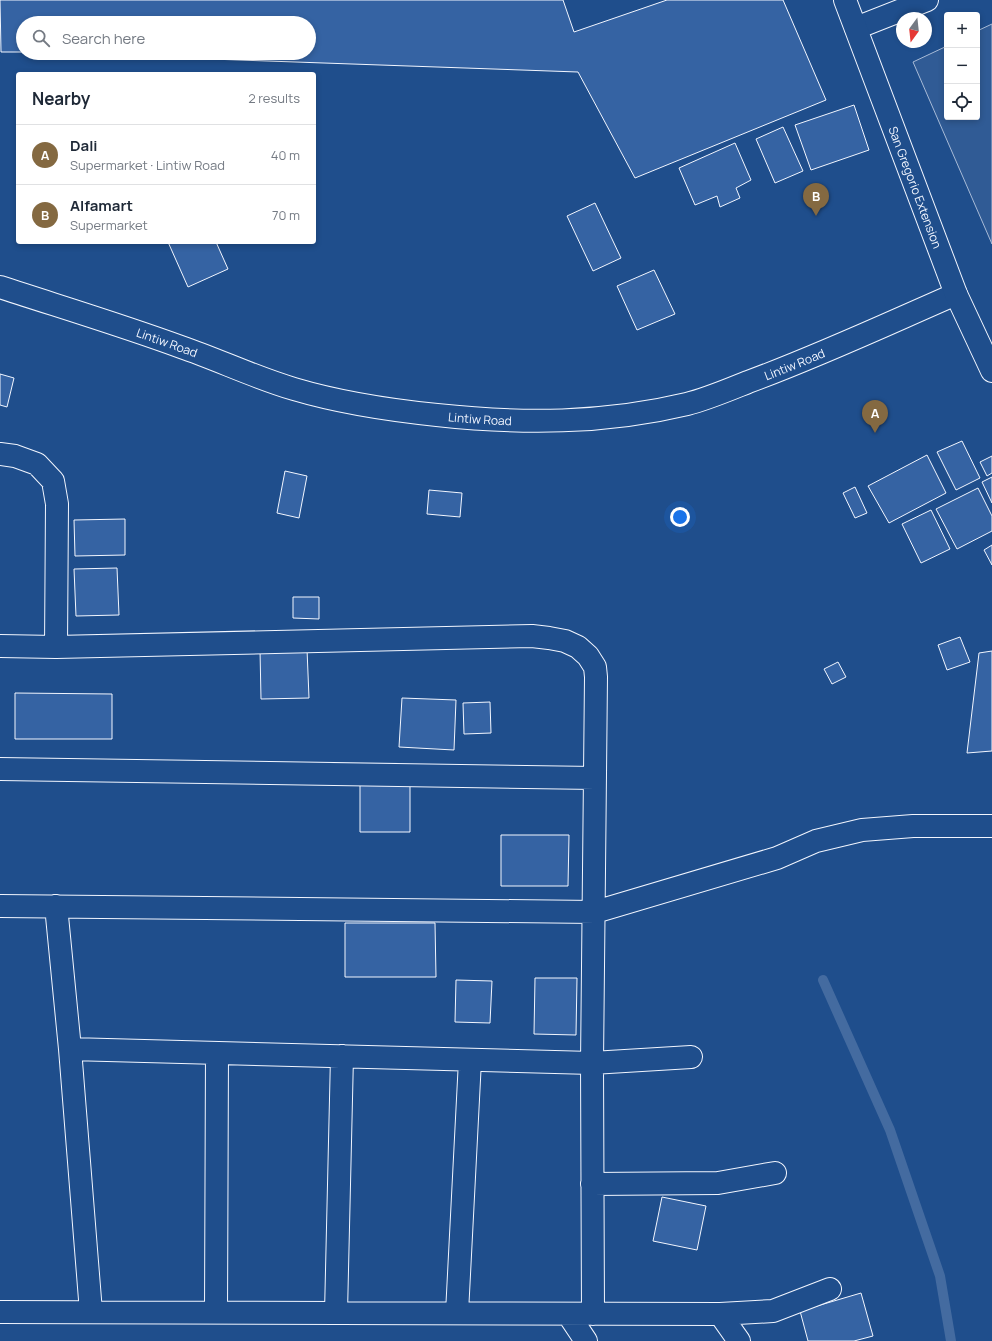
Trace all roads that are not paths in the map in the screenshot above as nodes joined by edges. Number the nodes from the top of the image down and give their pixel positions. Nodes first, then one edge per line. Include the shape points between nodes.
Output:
1 (845, 0) edge
2 (926, 0) edge
3 (856, 28) junction
4 (0, 287) edge
5 (956, 294) junction
6 (992, 371) edge
7 (0, 454) edge
8 (0, 646) edge
9 (56, 647) junction
10 (0, 769) edge
11 (594, 778) junction
12 (992, 826) edge
13 (0, 906) edge
14 (56, 906) junction
15 (594, 912) junction
16 (70, 1049) junction
17 (217, 1053) junction
18 (342, 1056) junction
19 (691, 1057) dead end
20 (470, 1060) junction
21 (592, 1063) junction
22 (776, 1173) dead end
23 (592, 1184) junction
24 (830, 1289) dead end
25 (0, 1312) edge
26 (91, 1312) junction
27 (216, 1312) junction
28 (336, 1313) junction
29 (457, 1313) junction
30 (568, 1314) junction
31 (593, 1314) junction
32 (720, 1314) junction
33 (586, 1341) edge
34 (739, 1341) edge

1 - 3 street, San Gregorio Extension
2 - 3 street
3 - 5 street, San Gregorio Extension
4 - 5 street, Lintiw Road via 148,335 265,380 326,398 394,410 472,419 522,421 605,419 689,404 774,373
5 - 6 street, San Gregorio Extension
7 - 9 street via 37,464 53,481 57,504
8 - 9 street
9 - 11 street via 532,636 565,641 578,647 595,667 597,691
10 - 11 street
11 - 15 street
12 - 15 street via 914,826 862,830 816,841 777,858
13 - 14 street
14 - 15 street
14 - 16 street
15 - 21 street
16 - 17 street
16 - 26 street
17 - 18 street
17 - 27 street
18 - 20 street
18 - 28 street
19 - 21 street
20 - 21 street
20 - 29 street
21 - 23 street
22 - 23 street via 718,1183
23 - 31 street
24 - 32 street via 773,1311
25 - 26 street
26 - 27 street
27 - 28 street
28 - 29 street
29 - 30 street
30 - 31 street
30 - 33 street
31 - 32 street
32 - 34 street

